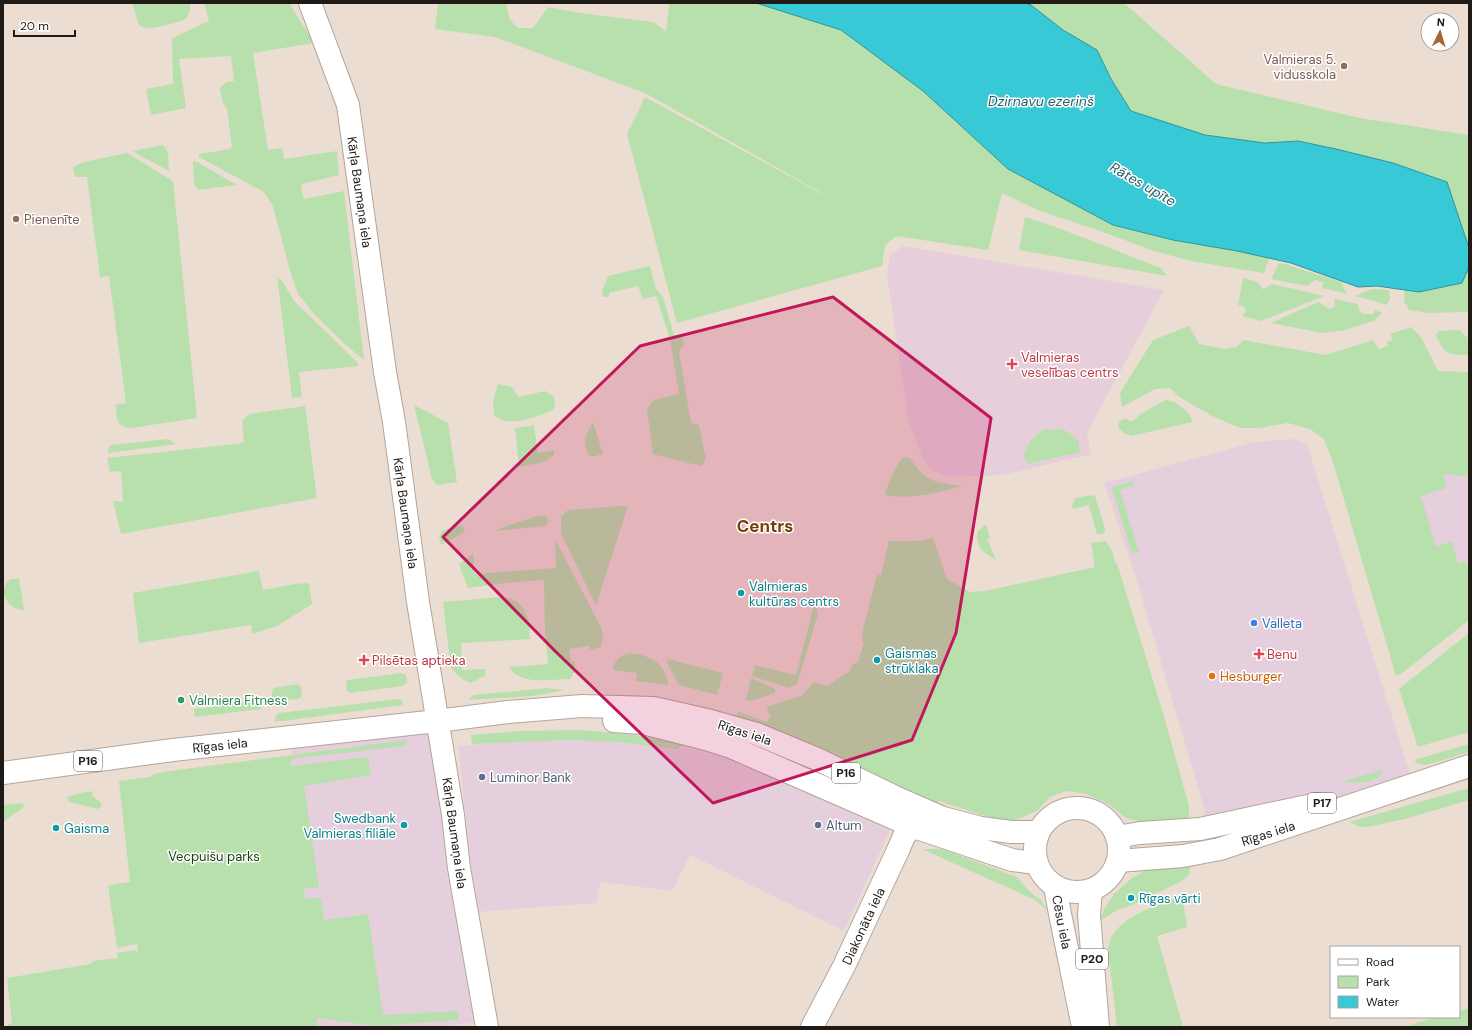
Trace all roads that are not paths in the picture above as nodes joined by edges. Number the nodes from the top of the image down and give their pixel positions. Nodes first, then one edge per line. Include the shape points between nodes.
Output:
1 (310, 3) edge
2 (437, 721) junction
3 (1469, 766) edge
4 (3, 773) edge
5 (1414, 784) junction
6 (914, 827) junction
7 (1038, 832) junction
8 (1117, 837) junction
9 (1118, 861) junction
10 (1036, 864) junction
11 (1055, 887) junction
12 (1091, 891) junction
13 (487, 1027) edge
14 (812, 1027) edge
15 (1083, 1027) edge
16 (1098, 1027) edge

1 - 2 main road, Kārļa Baumaņa iela via 348,105
2 - 4 main road, Rīgas iela / P16 via 173,750
2 - 6 main road, Rīgas iela / P16 via 590,720 643,723 731,747
2 - 7 main road, Rīgas iela / P16 via 582,706 654,708 757,734 943,818 981,828
2 - 13 main road, Kārļa Baumaņa iela
3 - 5 main road, Rīgas iela / P17
5 - 8 main road, Rīgas iela / P17 via 1200,829
5 - 9 main road, Rīgas iela / P17 via 1220,849 1183,856
6 - 10 main road, Rīgas iela / P16 via 1012,860
6 - 14 main road, Diakonāta iela via 906,834 844,966
7 - 8 main road via 1046,820 1057,812 1070,808 1084,808 1108,821
7 - 10 main road via 1034,847
8 - 9 main road
9 - 12 main road via 1112,874 1103,884
10 - 11 main road via 1044,877
11 - 12 main road via 1067,892
11 - 15 main road, Cēsu iela
12 - 16 main road, Cēsu iela / P20 via 1089,914

